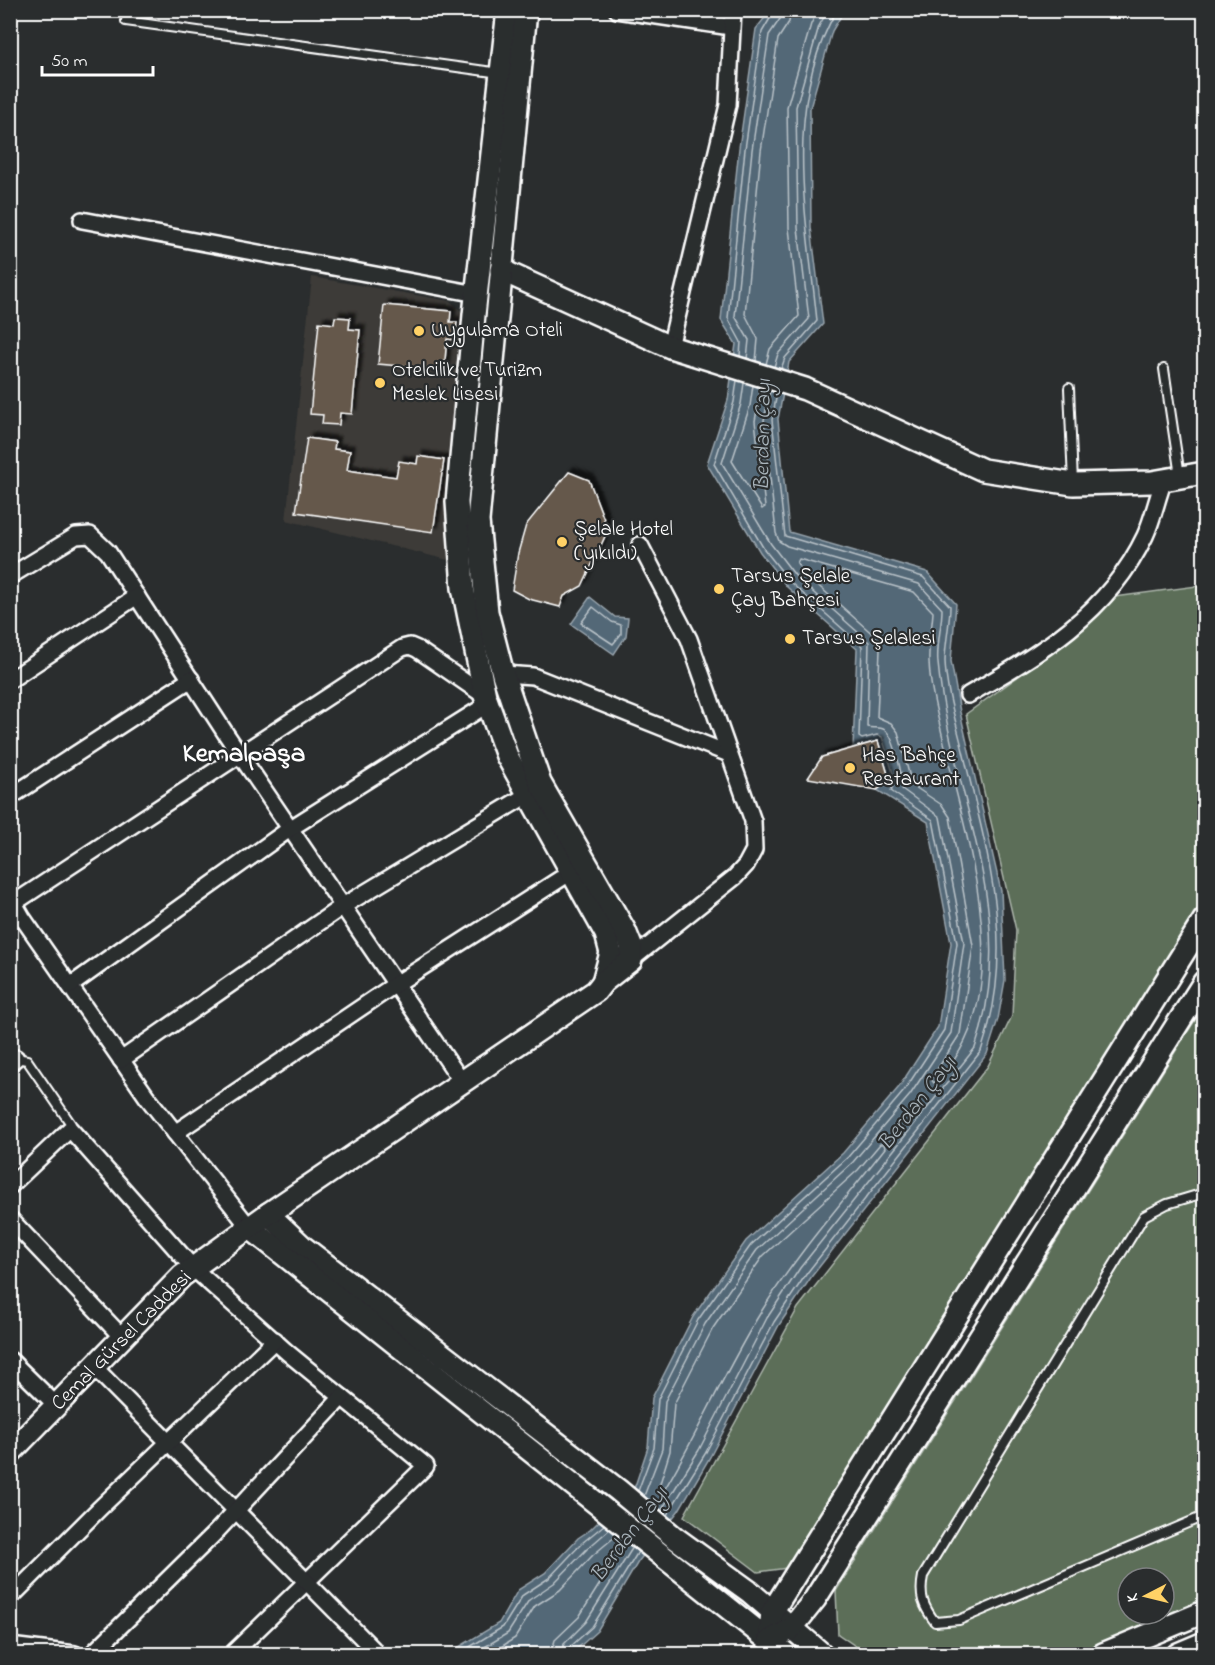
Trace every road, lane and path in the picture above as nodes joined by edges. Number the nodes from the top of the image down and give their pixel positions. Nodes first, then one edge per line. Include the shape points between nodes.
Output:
1 (128, 10) edge
2 (508, 10) edge
3 (526, 10) edge
4 (616, 10) edge
5 (733, 10) edge
6 (731, 27) junction
7 (501, 73) junction
8 (82, 220) dead end
9 (501, 270) junction
10 (477, 294) junction
11 (670, 347) junction
12 (1164, 369) dead end
13 (1069, 388) dead end
14 (1204, 473) edge
15 (1172, 478) junction
16 (1073, 484) junction
17 (640, 545) dead end
18 (10, 576) edge
19 (137, 596) junction
20 (503, 674) junction
21 (190, 678) junction
22 (10, 680) edge
23 (968, 695) dead end
24 (487, 700) junction
25 (239, 753) junction
26 (729, 754) junction
27 (527, 795) junction
28 (10, 797) edge
29 (291, 828) junction
30 (571, 872) junction
31 (12, 899) edge
32 (343, 906) junction
33 (1204, 920) edge
34 (632, 960) junction
35 (603, 982) junction
36 (1204, 982) edge
37 (396, 984) junction
38 (70, 986) junction
39 (13, 1060) edge
40 (121, 1060) junction
41 (462, 1082) junction
42 (70, 1129) junction
43 (175, 1133) junction
44 (10, 1186) edge
45 (1204, 1193) edge
46 (268, 1214) junction
47 (10, 1219) edge
48 (249, 1227) junction
49 (194, 1268) junction
50 (123, 1338) junction
51 (274, 1340) junction
52 (10, 1360) edge
53 (94, 1367) junction
54 (342, 1397) junction
55 (57, 1406) junction
56 (169, 1442) junction
57 (10, 1453) edge
58 (236, 1510) junction
59 (1204, 1516) edge
60 (307, 1581) junction
61 (10, 1598) edge
62 (772, 1612) junction
63 (1204, 1612) edge
64 (1204, 1623) edge
65 (791, 1629) junction
66 (769, 1641) junction
67 (1204, 1643) edge
68 (10, 1646) edge
69 (373, 1649) dead end
70 (75, 1654) edge
71 (93, 1654) edge
72 (231, 1654) edge
73 (786, 1654) edge
74 (822, 1654) edge
75 (1103, 1654) edge
76 (1131, 1654) edge
77 (1178, 1654) edge

1 - 7 lane via 126,21
2 - 7 street
3 - 9 street
4 - 6 street
5 - 6 street
6 - 11 street via 728,105
7 - 10 street
8 - 10 street
9 - 11 street
9 - 20 street via 478,521 487,612
10 - 24 street via 457,502 463,588
11 - 16 street via 805,389 982,470
12 - 15 lane
13 - 16 lane
14 - 15 street
15 - 16 street
15 - 23 street via 1145,536 1118,579 1077,626
17 - 26 street via 689,639
18 - 19 street via 76,536 90,535 108,552
19 - 21 street
19 - 22 street
20 - 26 street via 533,676
20 - 34 street via 540,783 626,931
21 - 25 street
21 - 28 street
24 - 25 street via 410,646
24 - 27 street via 507,756
24 - 29 street
25 - 29 street
25 - 31 street
26 - 34 street via 753,821 754,850 735,877
27 - 30 street
27 - 32 street
29 - 32 street
29 - 38 street
30 - 35 street via 606,934 611,953
30 - 37 street
31 - 38 street
32 - 37 street
32 - 40 street
33 - 62 street
34 - 35 street, Cemal Gürsel Caddesi
35 - 41 street, Cemal Gürsel Caddesi via 596,991
36 - 65 street via 822,1589
37 - 41 street
37 - 43 street
38 - 40 street
39 - 42 lane via 27,1060 72,1124
40 - 43 street
41 - 46 street, Cemal Gürsel Caddesi
42 - 44 street
42 - 49 street
43 - 48 street
45 - 59 lane via 1144,1216 923,1576 920,1594 924,1608 935,1622 959,1620
46 - 48 street, Cemal Gürsel Caddesi
46 - 62 street via 303,1247
47 - 50 street
48 - 49 street, Cemal Gürsel Caddesi
48 - 66 street
49 - 50 street, Cemal Gürsel Caddesi
49 - 51 street
50 - 53 street, Cemal Gürsel Caddesi
51 - 54 street
51 - 56 street
52 - 55 street
53 - 55 street, Cemal Gürsel Caddesi
53 - 56 street
54 - 58 street
54 - 60 street via 426,1466
55 - 57 street, Cemal Gürsel Caddesi
56 - 58 street
56 - 61 street
58 - 60 street
58 - 71 street
60 - 69 street
60 - 72 street
62 - 65 street
62 - 66 street
63 - 75 street
64 - 76 street
65 - 66 street
65 - 74 street
66 - 73 street
67 - 77 street
68 - 70 street

